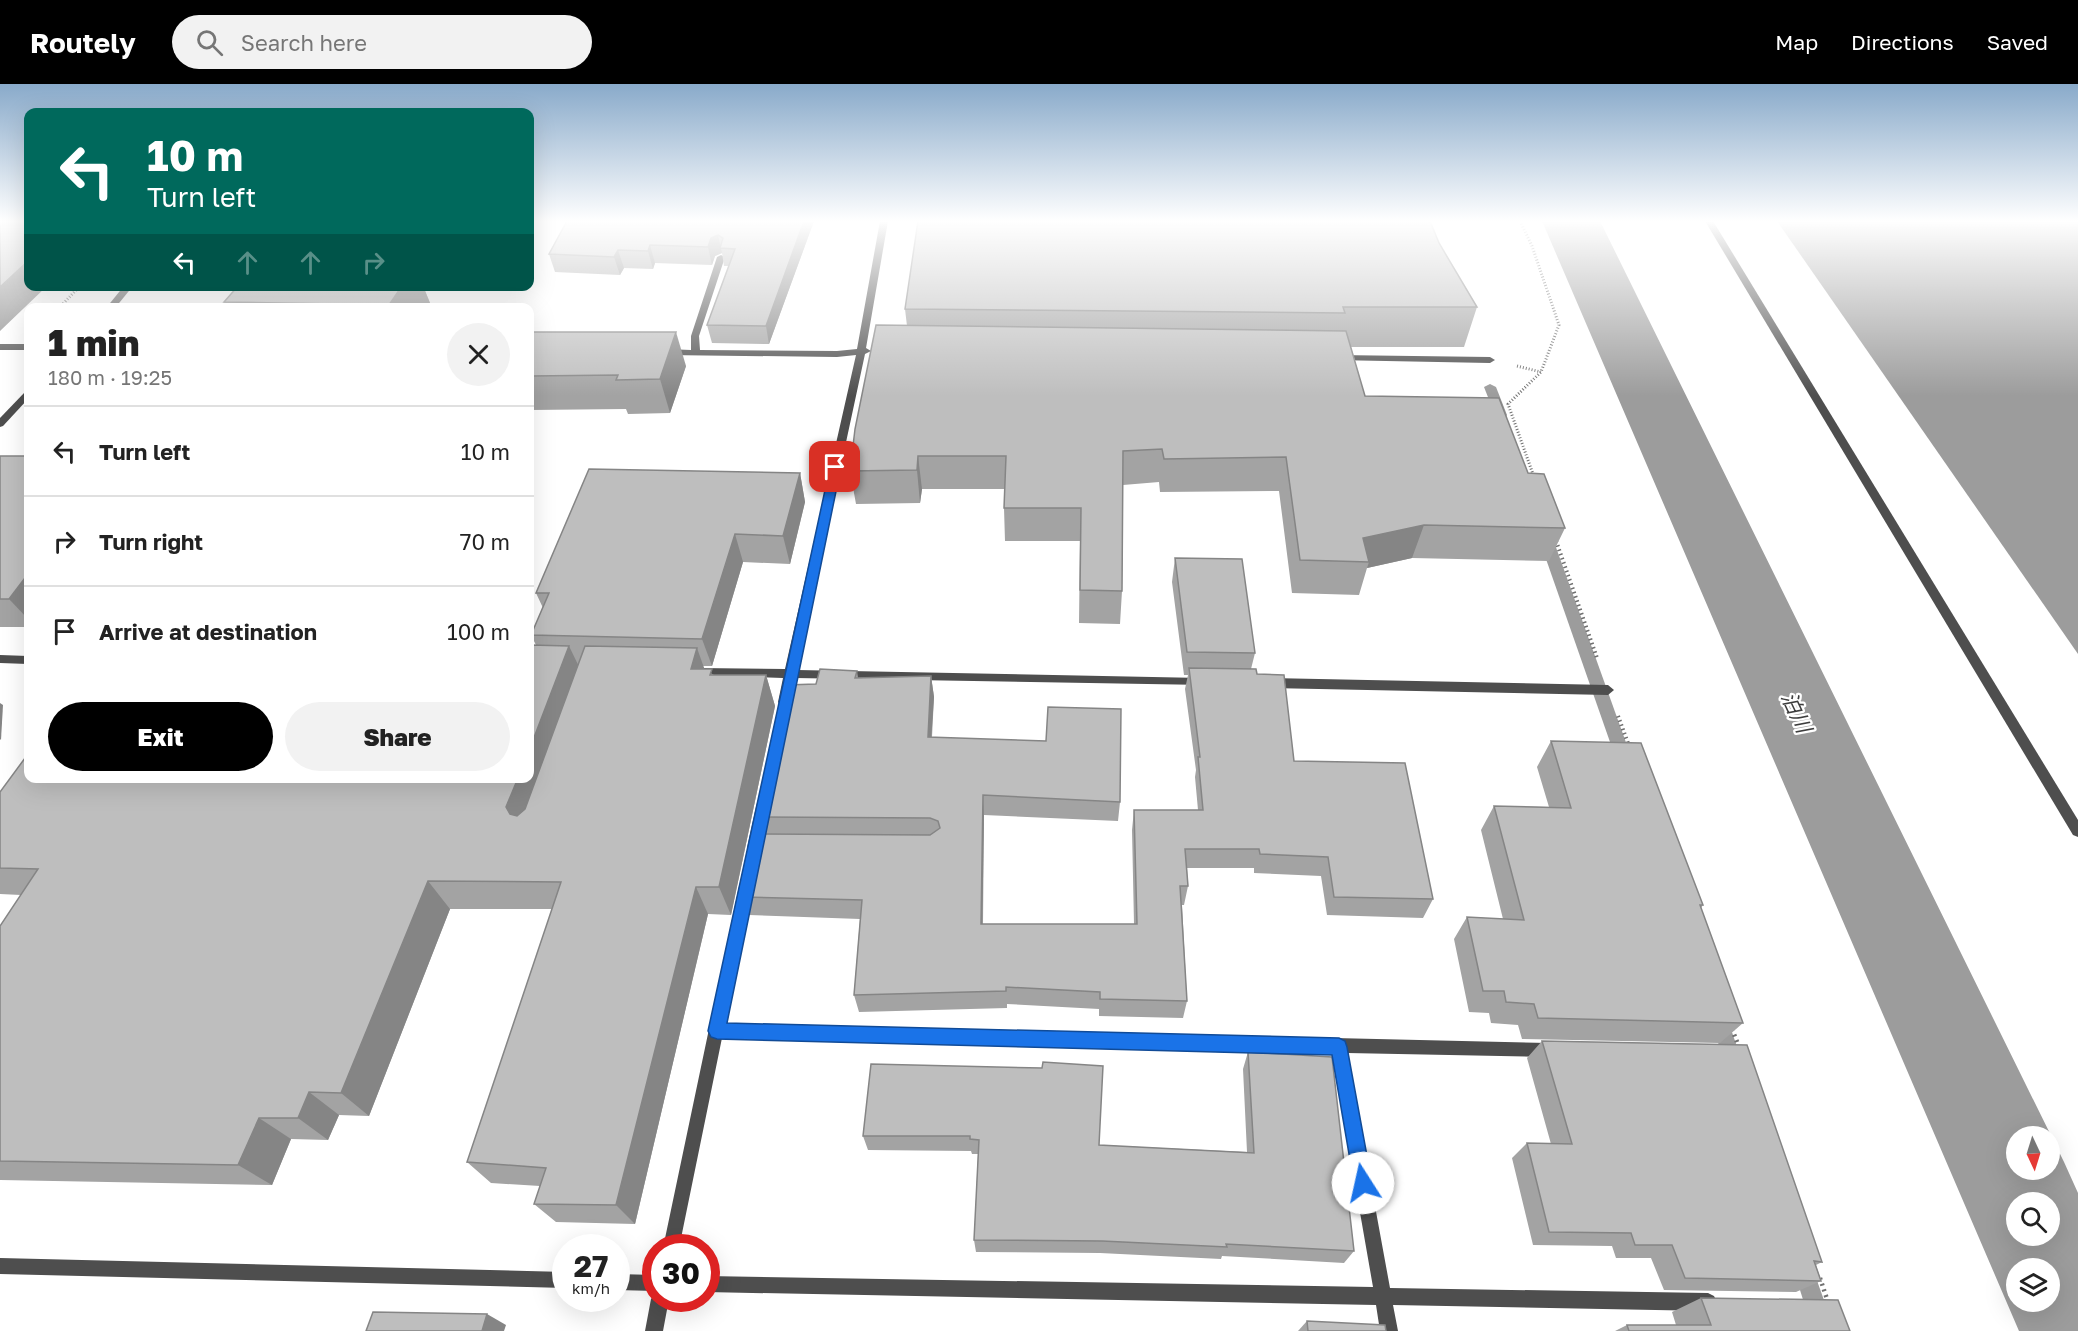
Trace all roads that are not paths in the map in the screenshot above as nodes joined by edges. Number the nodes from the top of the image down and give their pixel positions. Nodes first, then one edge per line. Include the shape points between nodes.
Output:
1 (714, 279) edge
2 (876, 279) edge
3 (1744, 279) edge
4 (125, 291) edge
5 (114, 303) edge
6 (0, 347) edge
7 (24, 347) edge
8 (867, 351) junction
9 (660, 352) edge
10 (696, 352) junction
11 (1324, 357) edge
12 (1490, 360) dead end
13 (24, 398) edge
14 (0, 424) edge
15 (0, 659) edge
16 (24, 660) edge
17 (686, 672) edge
18 (790, 674) junction
19 (1217, 682) edge
20 (1252, 683) edge
21 (1608, 690) road end
22 (780, 720) edge
23 (766, 788) edge
24 (2078, 831) edge
25 (717, 1031) junction
26 (1339, 1047) junction
27 (1564, 1050) edge
28 (674, 1234) edge
29 (0, 1266) edge
30 (552, 1280) edge
31 (720, 1284) edge
32 (1384, 1297) junction
33 (1724, 1303) edge
34 (658, 1312) edge
35 (654, 1331) edge
36 (1389, 1331) edge

1 - 10 street via 695,336
2 - 8 street
3 - 24 street
4 - 5 street
6 - 7 street
8 - 10 street
8 - 18 street
9 - 10 street
11 - 12 street
13 - 14 street
15 - 16 street
17 - 18 street
18 - 19 street
18 - 22 street
20 - 21 street
23 - 25 street via 756,854
25 - 26 street
25 - 28 street
26 - 27 street
26 - 32 street
29 - 30 street
31 - 32 street
32 - 33 street
32 - 36 street
34 - 35 street

